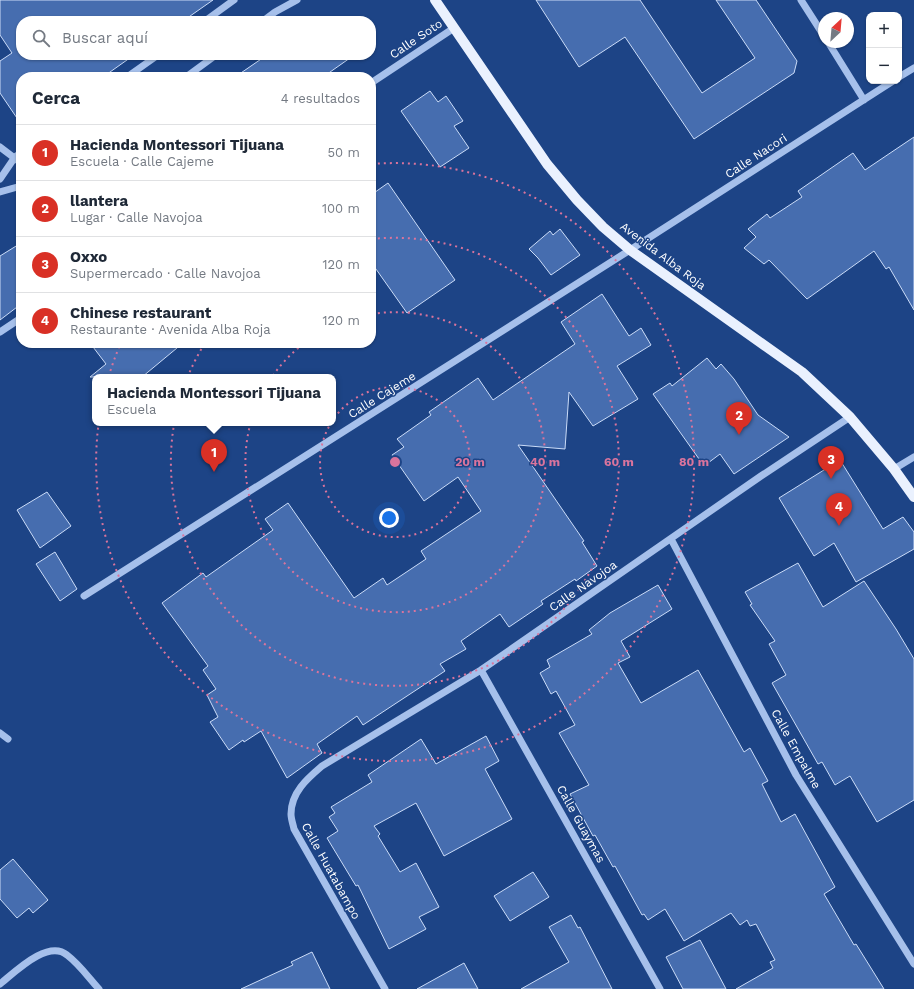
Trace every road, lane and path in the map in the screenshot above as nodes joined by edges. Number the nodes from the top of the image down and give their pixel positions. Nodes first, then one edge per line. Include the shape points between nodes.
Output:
1 (234, 0) edge
2 (297, 0) edge
3 (435, 0) edge
4 (801, 0) edge
5 (212, 16) edge
6 (270, 16) edge
7 (818, 27) edge
8 (454, 28) junction
9 (832, 48) edge
10 (151, 60) edge
11 (209, 60) edge
12 (914, 68) edge
13 (134, 72) edge
14 (193, 72) edge
15 (902, 75) edge
16 (376, 80) edge
17 (888, 84) edge
18 (864, 100) junction
19 (0, 147) edge
20 (14, 157) joint
21 (0, 179) edge
22 (16, 187) edge
23 (0, 192) edge
24 (630, 250) junction
25 (16, 321) edge
26 (0, 332) edge
27 (850, 417) junction
28 (914, 457) edge
29 (894, 469) junction
30 (914, 497) edge
31 (671, 538) junction
32 (84, 596) dead end
33 (482, 670) junction
34 (0, 734) edge
35 (8, 739) dead end
36 (322, 766) joint
37 (914, 964) edge
38 (0, 984) edge
39 (99, 989) edge
40 (385, 989) edge
41 (660, 989) edge

1 - 5 street
2 - 6 street
3 - 8 main road, Avenida Alba Roja
4 - 7 street
8 - 16 street, Calle Soto
8 - 24 main road, Avenida Alba Roja via 547,164 602,227
9 - 18 street
10 - 13 street
11 - 14 street
12 - 15 street
17 - 18 street, Calle Nacori
18 - 24 street, Calle Nacori
19 - 20 street
20 - 21 street
22 - 23 street
24 - 27 main road, Avenida Alba Roja via 802,372
24 - 32 street, Calle Cajeme
25 - 26 street
27 - 29 main road, Avenida Alba Roja
27 - 31 street, Calle Navojoa
28 - 29 street
29 - 30 main road, Avenida Alba Roja
31 - 33 street, Calle Navojoa
31 - 37 street, Calle Empalme via 796,775
33 - 36 street, Calle Navojoa
33 - 41 street, Calle Guaymas
34 - 35 street
36 - 40 street, Calle Huatabampo via 306,780 296,794 291,814 294,829
38 - 39 street via 37,956 49,950 57,950 73,960

